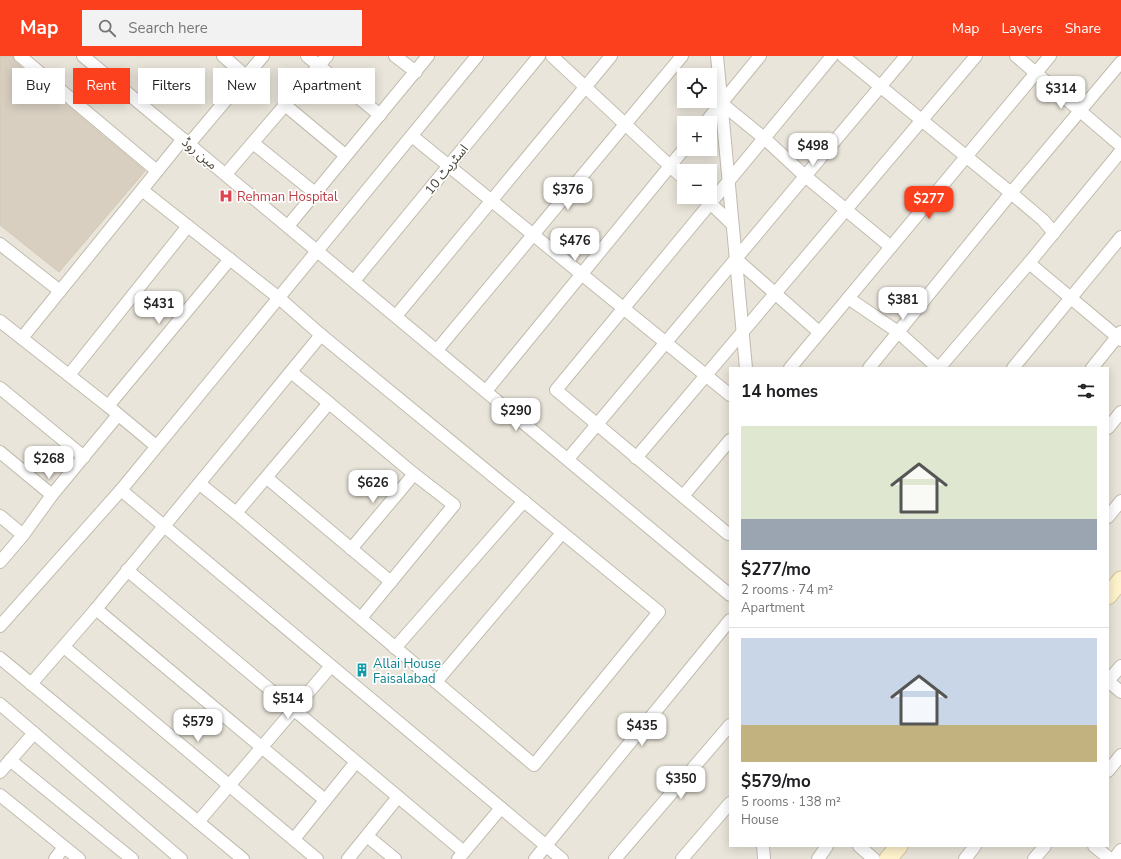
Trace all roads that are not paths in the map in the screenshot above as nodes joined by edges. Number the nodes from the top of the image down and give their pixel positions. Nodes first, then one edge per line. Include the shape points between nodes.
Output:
1 (20, 56) edge
2 (83, 56) edge
3 (223, 56) edge
4 (263, 56) edge
5 (307, 56) edge
6 (327, 56) edge
7 (395, 56) edge
8 (428, 56) edge
9 (477, 56) edge
10 (539, 56) edge
11 (552, 56) edge
12 (611, 56) edge
13 (682, 56) edge
14 (717, 56) edge
15 (760, 56) edge
16 (832, 56) edge
17 (843, 56) edge
18 (906, 56) edge
19 (976, 56) edge
20 (1016, 56) edge
21 (1050, 56) edge
22 (1121, 62) edge
23 (319, 66) junction
24 (237, 68) edge
25 (253, 68) edge
26 (416, 72) junction
27 (1036, 73) junction
28 (585, 87) junction
29 (880, 87) junction
30 (721, 103) junction
31 (220, 104) edge
32 (285, 105) junction
33 (1080, 111) junction
34 (380, 115) junction
35 (711, 116) edge
36 (921, 120) junction
37 (625, 124) junction
38 (412, 136) junction
39 (764, 138) junction
40 (186, 141) junction
41 (253, 143) junction
42 (1121, 146) edge
43 (1121, 151) edge
44 (346, 155) junction
45 (678, 156) edge
46 (966, 157) junction
47 (449, 166) junction
48 (670, 166) junction
49 (157, 171) junction
50 (677, 172) edge
51 (226, 174) junction
52 (805, 176) junction
53 (728, 181) junction
54 (142, 190) junction
55 (717, 191) edge
56 (315, 193) junction
57 (1011, 193) junction
58 (491, 201) junction
59 (704, 204) edge
60 (711, 204) edge
61 (846, 210) junction
62 (732, 224) junction
63 (188, 226) junction
64 (288, 226) junction
65 (1054, 233) junction
66 (533, 234) junction
67 (1121, 237) edge
68 (0, 244) edge
69 (891, 246) junction
70 (317, 251) junction
71 (230, 259) junction
72 (736, 259) junction
73 (1030, 263) junction
74 (581, 274) junction
75 (354, 281) junction
76 (60, 291) junction
77 (774, 294) junction
78 (1071, 297) junction
79 (279, 298) junction
80 (848, 298) junction
81 (624, 308) junction
82 (396, 316) junction
83 (0, 321) edge
84 (743, 332) junction
85 (819, 332) junction
86 (898, 332) junction
87 (321, 335) junction
88 (1120, 336) edge
89 (22, 338) junction
90 (666, 342) junction
91 (437, 350) junction
92 (746, 367) edge
93 (791, 367) edge
94 (870, 367) edge
95 (937, 367) edge
96 (939, 367) edge
97 (1014, 367) edge
98 (1093, 367) edge
99 (291, 372) junction
100 (69, 375) junction
101 (706, 375) junction
102 (0, 388) edge
103 (486, 391) junction
104 (729, 394) edge
105 (329, 404) junction
106 (108, 406) junction
107 (1121, 412) edge
108 (118, 415) junction
109 (597, 424) junction
110 (1109, 427) edge
111 (729, 441) edge
112 (156, 446) junction
113 (0, 452) edge
114 (84, 457) junction
115 (636, 458) junction
116 (568, 459) junction
117 (414, 474) junction
118 (266, 478) junction
119 (200, 484) junction
120 (121, 490) junction
121 (52, 495) junction
122 (682, 496) junction
123 (524, 501) junction
124 (1121, 501) edge
125 (236, 513) junction
126 (1112, 514) edge
127 (0, 516) edge
128 (164, 526) junction
129 (562, 533) junction
130 (728, 534) dead end
131 (23, 535) junction
132 (351, 549) junction
133 (0, 562) edge
134 (127, 570) junction
135 (1121, 580) edge
136 (391, 582) junction
137 (729, 594) edge
138 (1109, 595) edge
139 (96, 609) junction
140 (361, 618) junction
141 (729, 621) edge
142 (0, 626) edge
143 (64, 647) junction
144 (395, 648) junction
145 (0, 658) edge
146 (331, 666) junction
147 (1121, 666) edge
148 (1109, 680) edge
149 (436, 682) junction
150 (1109, 682) edge
151 (31, 684) junction
152 (1121, 692) edge
153 (294, 709) junction
154 (3, 712) edge
155 (729, 726) edge
156 (34, 733) junction
157 (262, 746) junction
158 (1121, 755) edge
159 (10, 760) junction
160 (356, 762) junction
161 (1109, 770) edge
162 (0, 772) edge
163 (229, 785) junction
164 (0, 795) edge
165 (398, 797) junction
166 (325, 800) junction
167 (729, 804) edge
168 (501, 808) junction
169 (198, 822) junction
170 (366, 836) junction
171 (294, 839) junction
172 (546, 846) junction
173 (64, 847) junction
174 (763, 847) edge
175 (826, 847) edge
176 (860, 847) edge
177 (898, 847) edge
178 (974, 847) edge
179 (1044, 847) edge
180 (1095, 847) edge
181 (1121, 850) edge
182 (461, 856) edge
183 (55, 859) edge
184 (79, 859) edge
185 (132, 859) edge
186 (181, 859) edge
187 (243, 859) edge
188 (317, 859) edge
189 (348, 859) edge
190 (395, 859) edge
191 (535, 859) edge
192 (562, 859) edge
193 (615, 859) edge
194 (682, 859) edge
195 (764, 859) edge
196 (818, 859) edge
197 (874, 859) edge
198 (888, 859) edge
199 (965, 859) edge
200 (1034, 859) edge
201 (1110, 859) edge
202 (1114, 859) edge

1 - 49 street
2 - 40 street, مین روڈ
3 - 24 street
4 - 25 street
5 - 23 street
6 - 23 street
7 - 26 street
8 - 26 street
9 - 38 street
10 - 47 street, اسٹریٹ 10
11 - 28 street
12 - 28 street
13 - 37 street
14 - 30 street
15 - 30 street
16 - 39 street
17 - 29 street
18 - 29 street
19 - 36 street
20 - 27 street
21 - 27 street
22 - 33 street
23 - 32 street
23 - 34 street
26 - 34 street
27 - 33 street
27 - 46 street
28 - 37 street
28 - 58 street
29 - 36 street
29 - 52 street
30 - 35 street
30 - 39 street
30 - 53 street
31 - 40 street
32 - 41 street
32 - 44 street
33 - 42 street
33 - 57 street
34 - 44 street
36 - 46 street
36 - 61 street
37 - 48 street
37 - 66 street
38 - 47 street
38 - 70 street
39 - 52 street
39 - 53 street
40 - 49 street
40 - 51 street, مین روڈ
41 - 51 street
41 - 56 street
43 - 65 street
44 - 56 street
45 - 48 street
46 - 57 street
46 - 69 street
47 - 58 street
47 - 75 street, اسٹریٹ 10
48 - 50 street
48 - 74 street
49 - 54 street
51 - 64 street, مین روڈ
52 - 61 street
52 - 72 street
53 - 55 street
53 - 62 street
54 - 63 street
54 - 76 street
56 - 64 street
57 - 65 street via 1043,220
57 - 86 street
58 - 66 street
58 - 82 street
59 - 81 street
60 - 62 street
61 - 69 street
61 - 77 street
62 - 72 street
63 - 71 street
63 - 100 street
64 - 70 street, مین روڈ
65 - 73 street
66 - 74 street
66 - 91 street
67 - 78 street
68 - 76 street
69 - 80 street
70 - 75 street, مین روڈ
70 - 79 street
71 - 79 street
71 - 106 street
72 - 77 street
72 - 84 street
72 - 90 street
73 - 78 street
73 - 96 street
74 - 81 street
74 - 103 street
75 - 82 street, مین روڈ
76 - 89 street
77 - 84 street
77 - 85 street
78 - 88 street
78 - 97 street
79 - 87 street
79 - 112 street
80 - 85 street
80 - 86 street
81 - 90 street
81 - 109 street via 556,390
82 - 91 street, مین روڈ
83 - 89 street
84 - 92 street
84 - 101 street
85 - 93 street
86 - 94 street
86 - 95 street
87 - 99 street
87 - 123 street
88 - 98 street
89 - 100 street
90 - 101 street
90 - 109 street
91 - 103 street, مین روڈ
99 - 105 street
99 - 119 street
100 - 106 street
101 - 104 street
101 - 115 street
102 - 114 street
103 - 116 street, مین روڈ
105 - 117 street
105 - 118 street
106 - 108 street
107 - 110 street
108 - 112 street
108 - 114 street
109 - 115 street
109 - 116 street
111 - 122 street
112 - 120 street
113 - 121 street
114 - 121 street
115 - 122 street
116 - 137 street, مین روڈ
117 - 132 street
117 - 136 street via 454,505
118 - 125 street
118 - 132 street
119 - 125 street
119 - 128 street
120 - 128 street
120 - 142 street
121 - 131 street
122 - 130 street
123 - 129 street
123 - 144 street
124 - 126 street
125 - 140 street
127 - 131 street
128 - 134 street
128 - 146 street
129 - 149 street
129 - 149 street via 659,612 534,765
131 - 133 street
132 - 136 street
134 - 139 street
134 - 153 street
135 - 138 main road
136 - 140 street
139 - 143 street
139 - 157 street
140 - 144 street
141 - 172 street
143 - 151 street
143 - 163 street
144 - 149 street
145 - 151 street
146 - 153 street
146 - 168 street
147 - 148 street
150 - 152 street
151 - 169 street
153 - 157 street
153 - 160 street
154 - 156 street
155 - 193 street
156 - 159 street
156 - 186 street
157 - 163 street
157 - 166 street
158 - 161 street
159 - 162 street
159 - 185 street
160 - 165 street
160 - 166 street
163 - 169 street
163 - 171 street
164 - 173 street
165 - 170 street
165 - 182 street
166 - 171 street
167 - 194 street
168 - 172 street
168 - 182 street
169 - 187 street
170 - 189 street
170 - 190 street
171 - 188 street
172 - 191 street
172 - 192 street
173 - 183 street
173 - 184 street
174 - 195 street
175 - 196 street
176 - 197 street
177 - 198 main road
178 - 199 street
179 - 200 street
180 - 201 street
181 - 202 street

